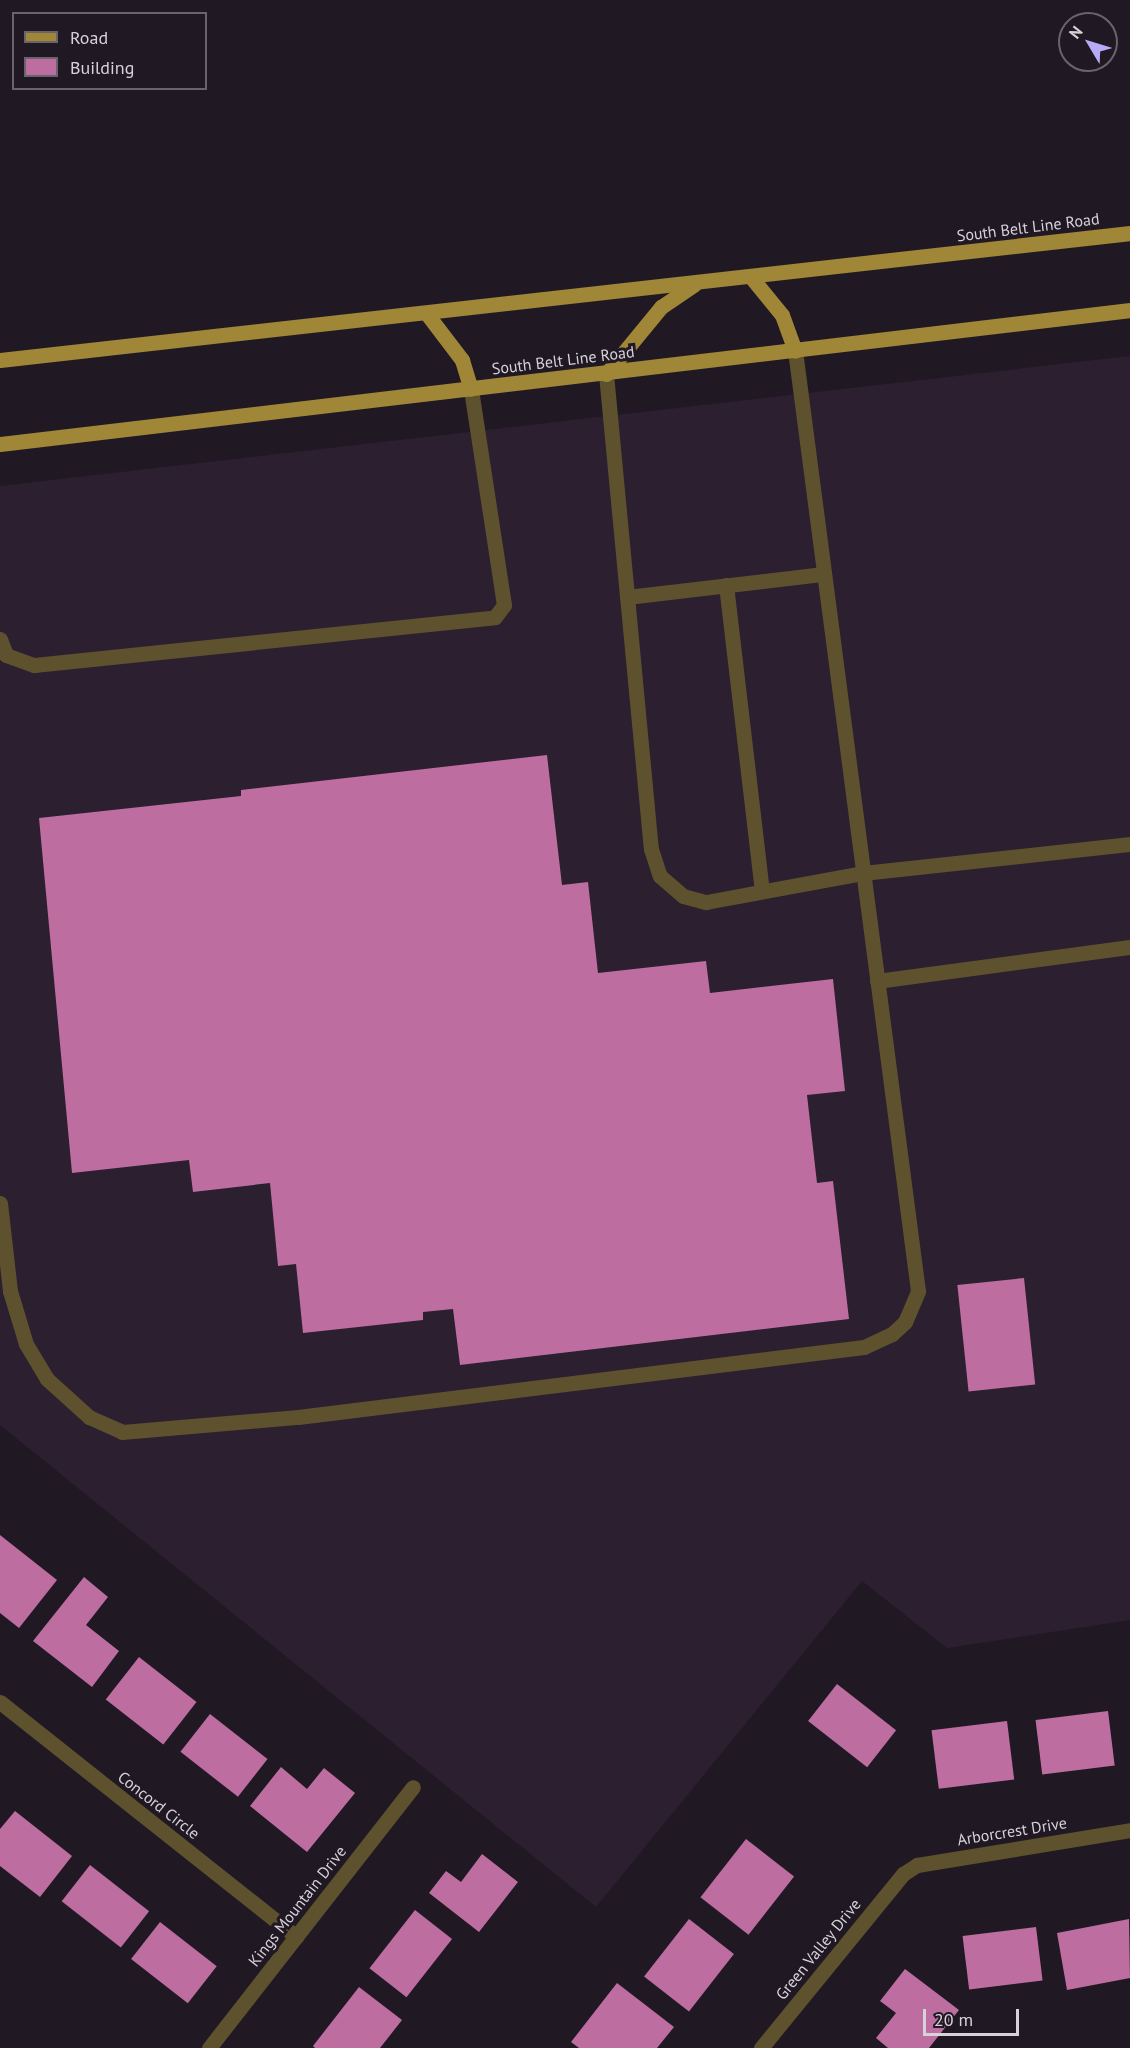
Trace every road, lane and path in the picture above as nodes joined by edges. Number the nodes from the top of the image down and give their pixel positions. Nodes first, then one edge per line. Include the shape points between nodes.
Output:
1 (1130, 233) edge
2 (751, 277) junction
3 (696, 283) junction
4 (1130, 310) edge
5 (427, 314) junction
6 (795, 351) junction
7 (0, 360) edge
8 (606, 374) junction
9 (471, 389) junction
10 (0, 444) edge
11 (824, 574) junction
12 (726, 585) junction
13 (627, 597) junction
14 (0, 639) edge
15 (1130, 844) edge
16 (863, 873) junction
17 (762, 891) junction
18 (1130, 947) edge
19 (878, 981) junction
20 (0, 1203) edge
21 (0, 1702) edge
22 (413, 1787) dead end
23 (1130, 1830) edge
24 (903, 1874) joint
25 (296, 1937) junction
26 (209, 2048) edge
27 (761, 2048) edge

1 - 2 main road, South Belt Line Road
2 - 3 main road, South Belt Line Road
2 - 6 main road via 782,315
3 - 5 main road, South Belt Line Road
3 - 8 main road via 661,307
4 - 6 main road, South Belt Line Road
5 - 7 main road, South Belt Line Road
5 - 9 main road via 462,360
6 - 8 main road, South Belt Line Road
6 - 11 street
8 - 9 main road, South Belt Line Road
8 - 13 street
9 - 10 main road, South Belt Line Road
9 - 14 street via 504,605 495,617 34,665 6,655
11 - 12 street
11 - 16 street
12 - 13 street
12 - 17 street
13 - 17 street via 651,849 660,876 682,896 706,902
15 - 16 street
16 - 17 street
16 - 19 street
18 - 19 street
19 - 20 street via 918,1291 905,1322 892,1334 864,1347 298,1417 122,1432 89,1418 47,1378 26,1344 10,1291
21 - 25 street, Concord Circle
22 - 25 street, Kings Mountain Drive
23 - 24 street, Arborcrest Drive via 917,1865
24 - 27 street, Green Valley Drive
25 - 26 street, Kings Mountain Drive

